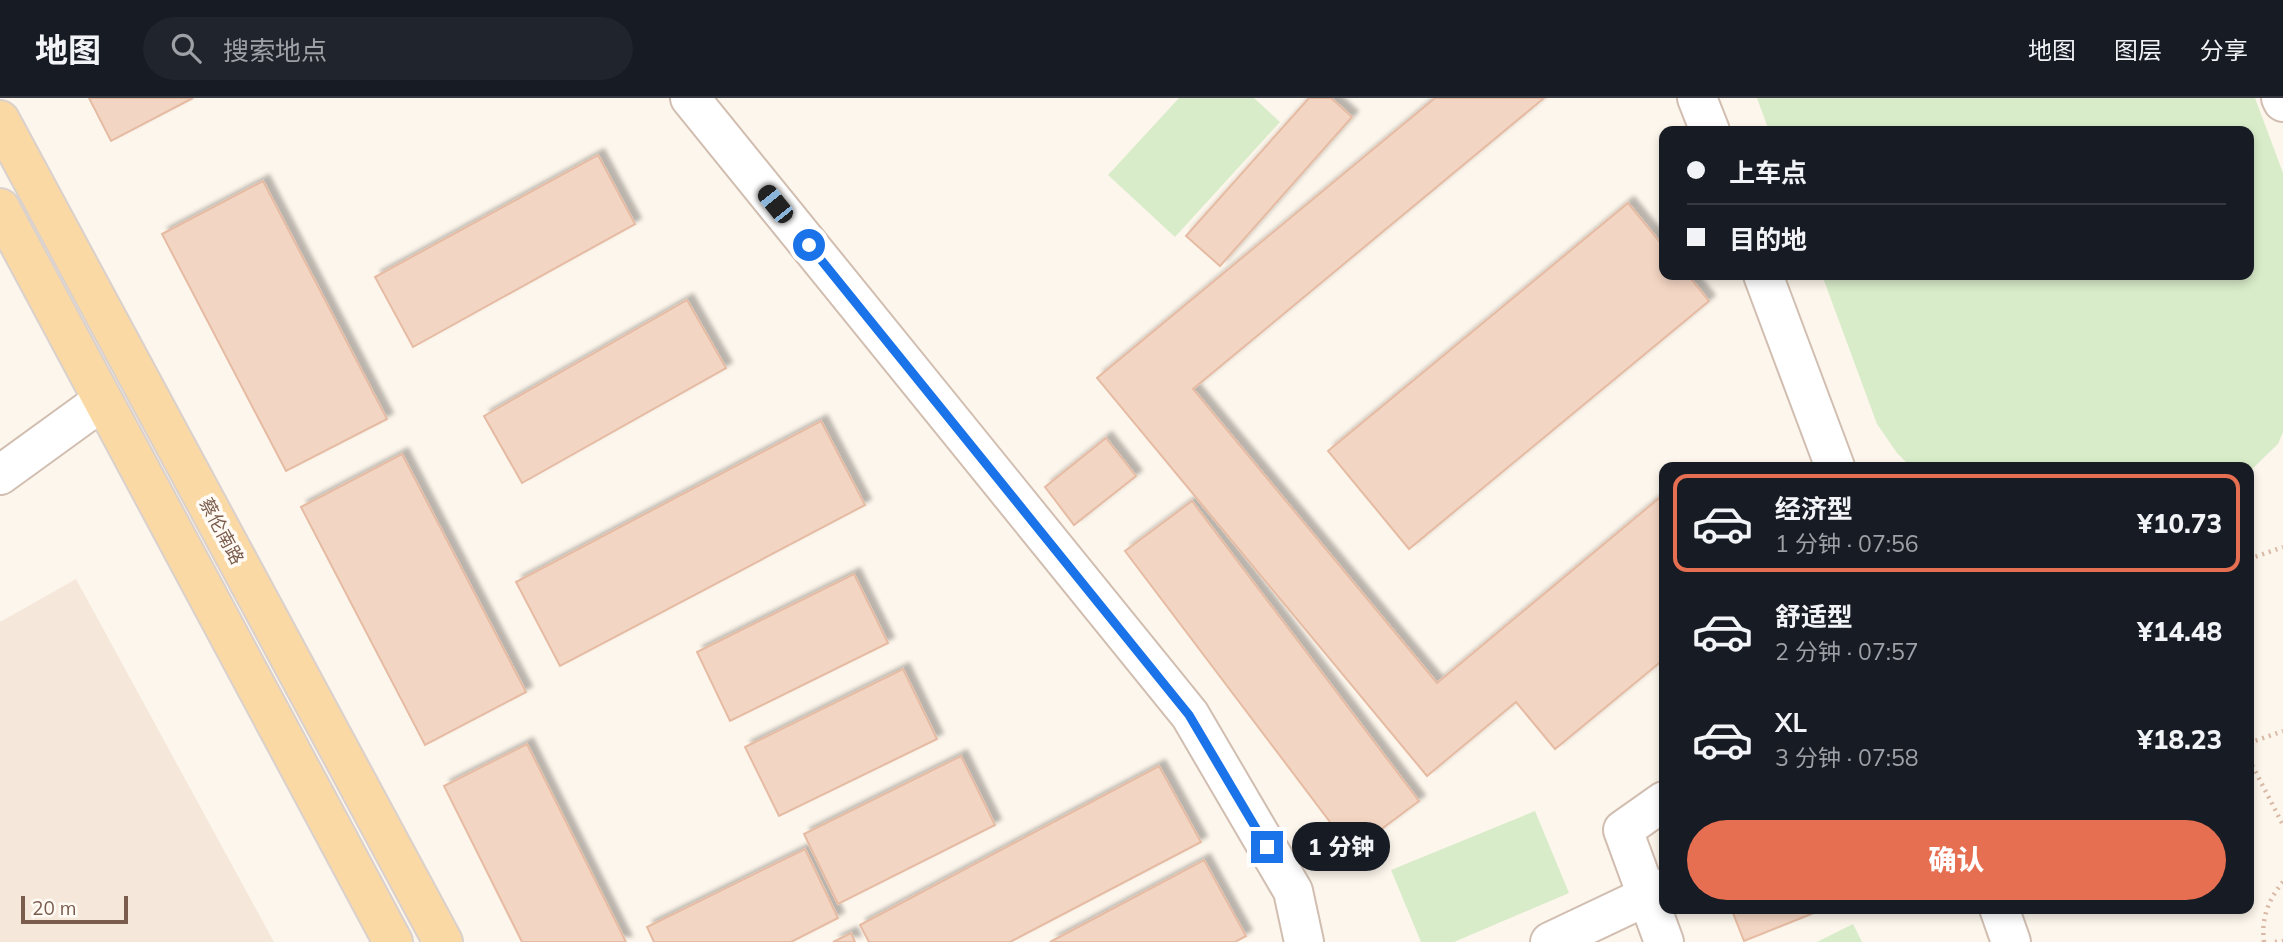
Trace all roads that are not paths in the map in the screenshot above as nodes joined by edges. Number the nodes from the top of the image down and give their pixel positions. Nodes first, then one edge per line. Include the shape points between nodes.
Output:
1 (690, 98) edge
2 (1697, 98) edge
3 (0, 120) edge
4 (1708, 126) edge
5 (0, 208) edge
6 (1765, 280) edge
7 (102, 401) junction
8 (1833, 462) edge
9 (0, 475) edge
10 (1659, 805) edge
11 (1656, 892) edge
12 (1659, 911) edge
13 (1660, 914) edge
14 (2001, 914) edge
15 (393, 942) edge
16 (443, 942) edge
17 (1304, 942) edge
18 (1550, 942) edge
19 (1664, 942) edge
20 (2011, 942) edge

1 - 17 street via 1189,715 1293,891
2 - 4 street
3 - 16 main road, 蔡伦南路
5 - 7 main road
6 - 8 street
7 - 9 street
7 - 15 main road
10 - 11 street via 1623,830
11 - 12 street
11 - 18 street
13 - 19 street
14 - 20 street

